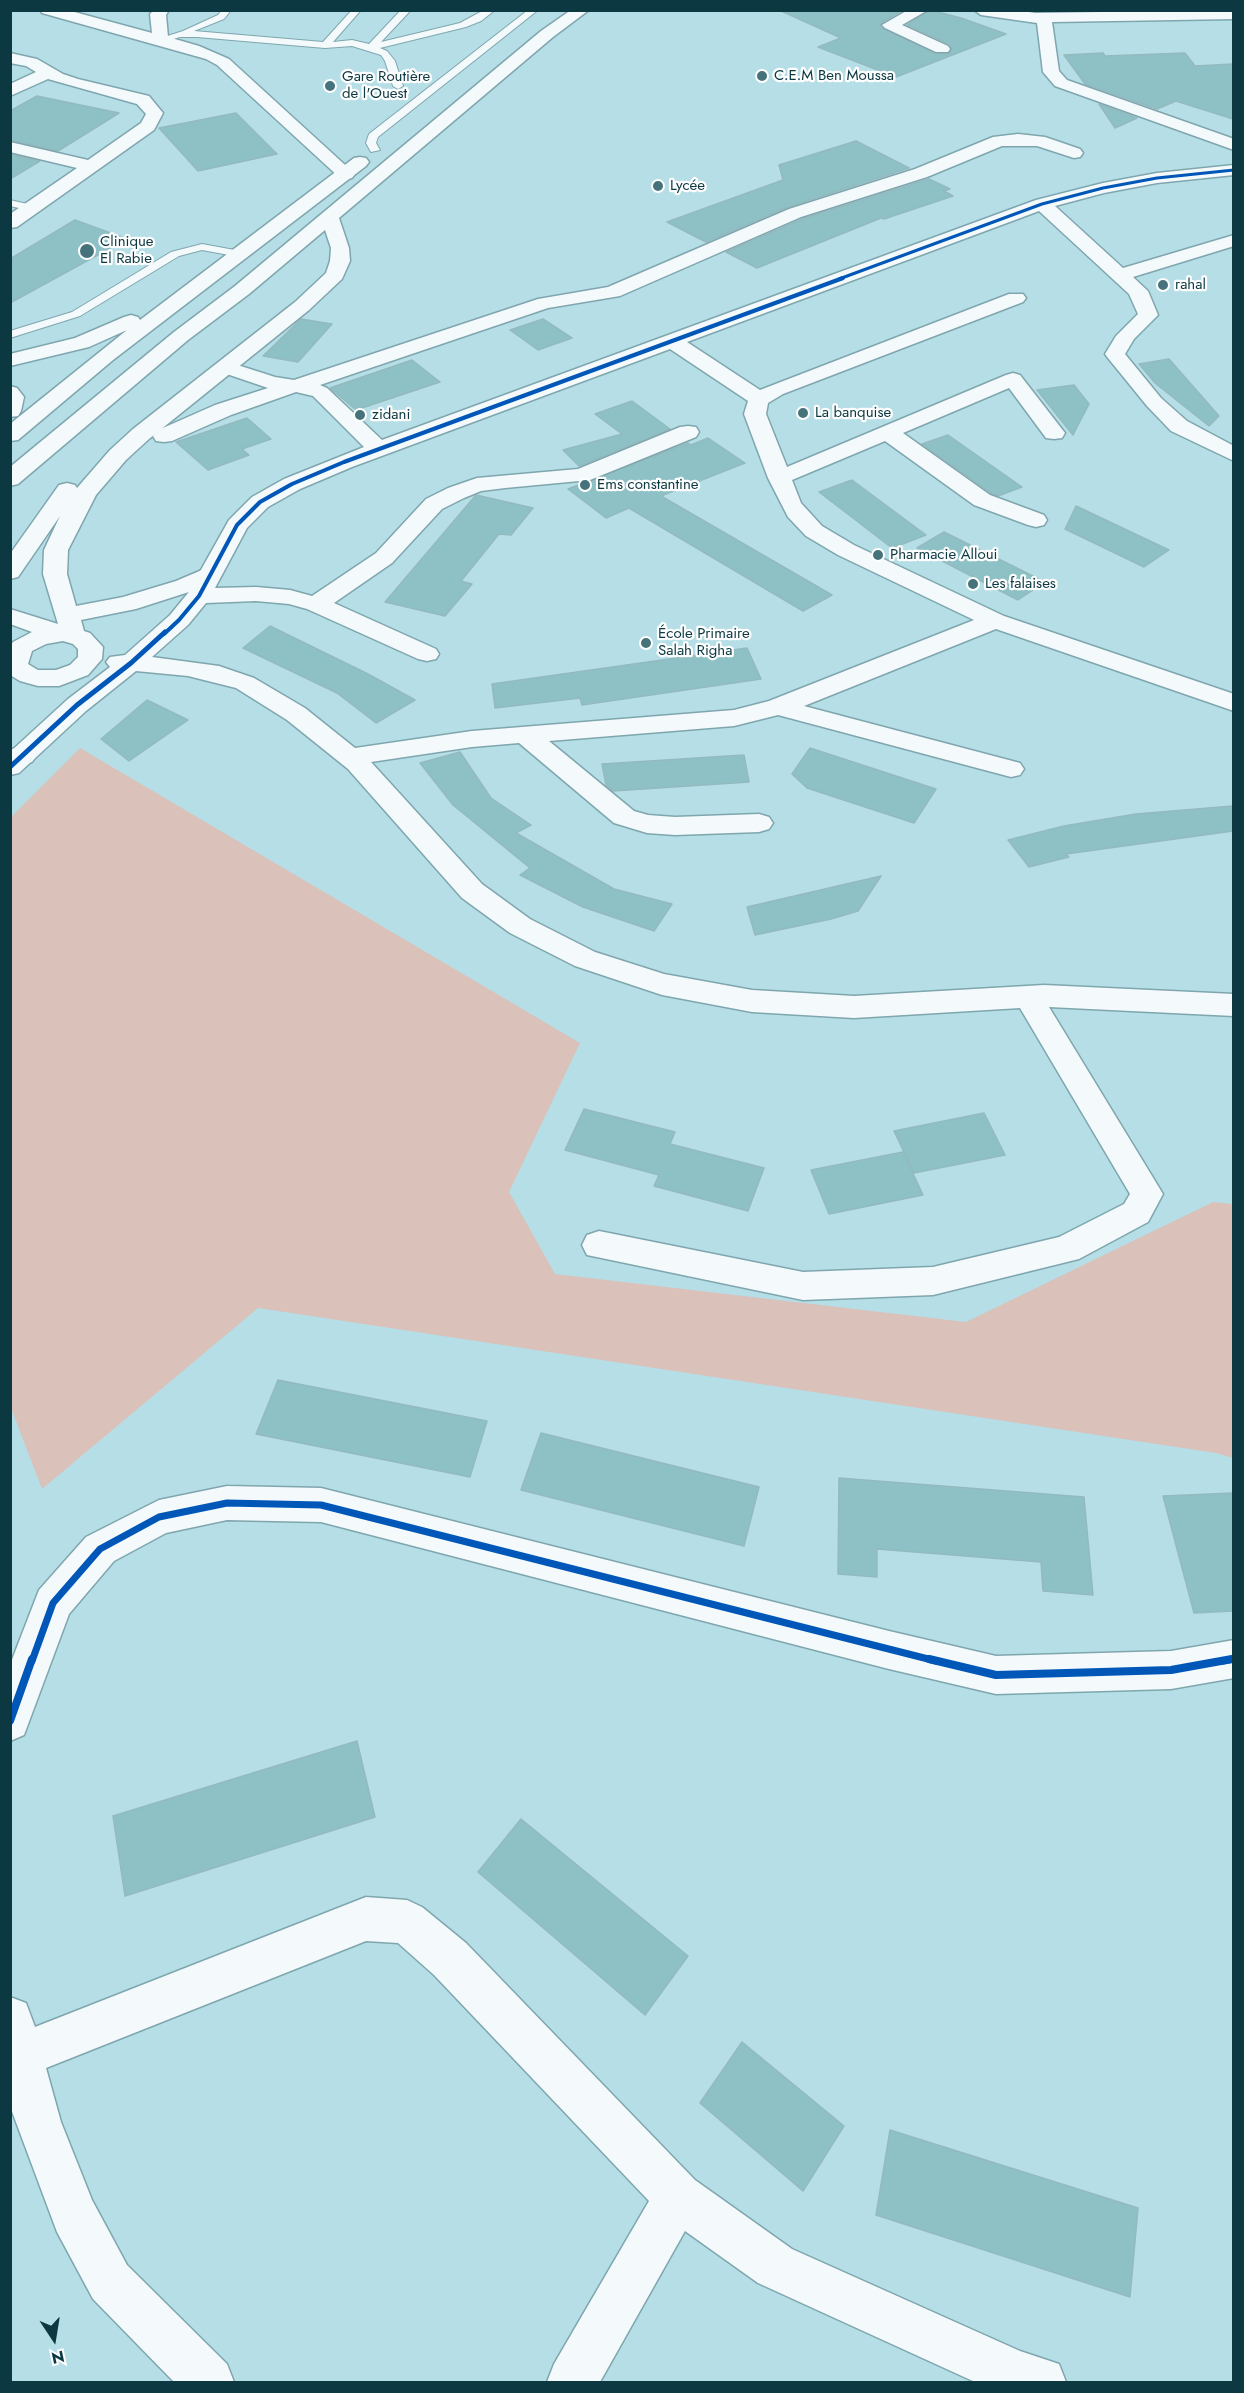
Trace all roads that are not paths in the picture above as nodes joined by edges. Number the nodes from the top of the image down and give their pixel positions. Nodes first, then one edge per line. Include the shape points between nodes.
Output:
1 (47, 10) edge
2 (162, 10) edge
3 (227, 10) edge
4 (357, 10) edge
5 (407, 10) edge
6 (491, 10) edge
7 (534, 10) edge
8 (548, 10) edge
9 (582, 10) edge
10 (921, 10) edge
11 (981, 10) edge
12 (1233, 14) edge
13 (448, 18) dead end
14 (1044, 18) junction
15 (438, 32) junction
16 (179, 34) junction
17 (160, 40) junction
18 (325, 45) junction
19 (371, 47) junction
20 (942, 49) dead end
21 (10, 57) edge
22 (49, 72) junction
23 (398, 86) dead end
24 (10, 91) edge
25 (1233, 145) edge
26 (10, 147) edge
27 (375, 150) junction
28 (1074, 153) dead end
29 (92, 166) junction
30 (1233, 170) edge
31 (346, 174) junction
32 (10, 202) edge
33 (1042, 204) junction
34 (32, 208) junction
35 (329, 216) junction
36 (10, 223) edge
37 (1233, 240) edge
38 (240, 254) junction
39 (1120, 275) junction
40 (242, 290) junction
41 (187, 295) junction
42 (1016, 298) dead end
43 (10, 335) edge
44 (672, 341) junction
45 (10, 360) edge
46 (225, 367) junction
47 (294, 387) junction
48 (10, 392) edge
49 (759, 399) junction
50 (10, 411) edge
51 (688, 432) dead end
52 (887, 432) junction
53 (1054, 433) dead end
54 (10, 435) edge
55 (164, 436) dead end
56 (379, 449) junction
57 (1233, 455) edge
58 (779, 478) junction
59 (10, 479) edge
60 (1036, 520) dead end
61 (10, 572) edge
62 (209, 574) junction
63 (199, 596) junction
64 (316, 604) junction
65 (10, 616) edge
66 (995, 621) junction
67 (67, 628) junction
68 (427, 654) dead end
69 (90, 659) junction
70 (131, 663) junction
71 (15, 670) edge
72 (1233, 703) edge
73 (778, 708) junction
74 (525, 735) junction
75 (350, 757) junction
76 (14, 760) edge
77 (1011, 770) dead end
78 (759, 823) dead end
79 (1028, 997) junction
80 (1233, 1005) edge
81 (599, 1245) dead end
82 (1233, 1659) edge
83 (10, 1721) edge
84 (15, 2037) edge
85 (678, 2197) junction
86 (209, 2382) edge
87 (572, 2382) edge
88 (1041, 2382) edge

1 - 17 main road
2 - 17 main road via 158,14
3 - 16 lane via 221,17
4 - 18 lane
5 - 19 lane
6 - 15 lane via 478,19
7 - 27 lane via 372,136
8 - 27 main road
9 - 35 main road via 547,34
10 - 20 main road via 890,25
11 - 14 main road
12 - 14 main road
13 - 15 lane
14 - 25 main road via 1051,72 1061,83
15 - 19 lane
16 - 17 lane
16 - 18 lane
17 - 31 main road via 223,62
18 - 19 lane via 352,43
19 - 23 lane via 390,61
21 - 22 main road
22 - 24 main road
22 - 29 main road via 72,82 143,100 155,112 148,126
26 - 29 main road
27 - 31 main road
28 - 47 main road via 1029,139 999,141 921,173 795,213 613,292 545,303
29 - 34 main road
30 - 33 main road via 1157,178
31 - 38 main road
32 - 34 lane
33 - 39 main road
33 - 44 main road
34 - 36 main road
35 - 40 main road
35 - 46 main road via 340,248 335,275 303,306
37 - 39 main road
38 - 41 main road
38 - 43 lane via 202,247 183,251 76,314
39 - 57 main road via 1138,291 1148,315 1126,336 1115,354 1179,426
40 - 59 main road
40 - 61 main road via 266,301 92,461
41 - 45 main road via 101,336
41 - 54 main road
42 - 49 main road
44 - 49 main road
44 - 56 main road
46 - 47 main road
46 - 67 main road via 134,441 86,492 56,550 56,574
47 - 55 main road via 202,418
47 - 56 main road via 320,392
48 - 50 main road
49 - 58 main road via 755,414
51 - 64 main road via 582,475 505,481 456,493 434,504 384,558
52 - 53 main road via 1013,379
52 - 58 main road
52 - 60 main road via 982,500
56 - 62 main road via 292,484 260,502 237,525
58 - 66 main road via 799,517 814,531
62 - 63 main road
62 - 67 main road
63 - 64 main road via 256,594
63 - 70 main road via 179,620
64 - 68 main road
65 - 67 main road
66 - 72 main road
66 - 73 main road
67 - 69 main road via 88,642
67 - 71 main road via 22,647
69 - 70 main road
69 - 71 main road via 79,670 59,678 38,678
70 - 75 main road via 188,668 245,683 296,714
70 - 76 main road
73 - 74 main road via 734,718
73 - 77 main road
74 - 75 main road
74 - 78 main road via 624,817 675,826
75 - 79 main road via 472,891 520,926 585,959 662,984 752,1001 854,1007
79 - 80 main road
79 - 81 main road via 1147,1194 1136,1213 1067,1249 933,1281 803,1286
82 - 83 main road via 1171,1670 996,1675 321,1505 227,1503 159,1517 100,1549 52,1603
84 - 85 main road via 366,1919 407,1922 450,1959
84 - 86 main road via 38,2122 74,2215 110,2283
85 - 87 main road
85 - 88 main road via 775,2266 1016,2375

